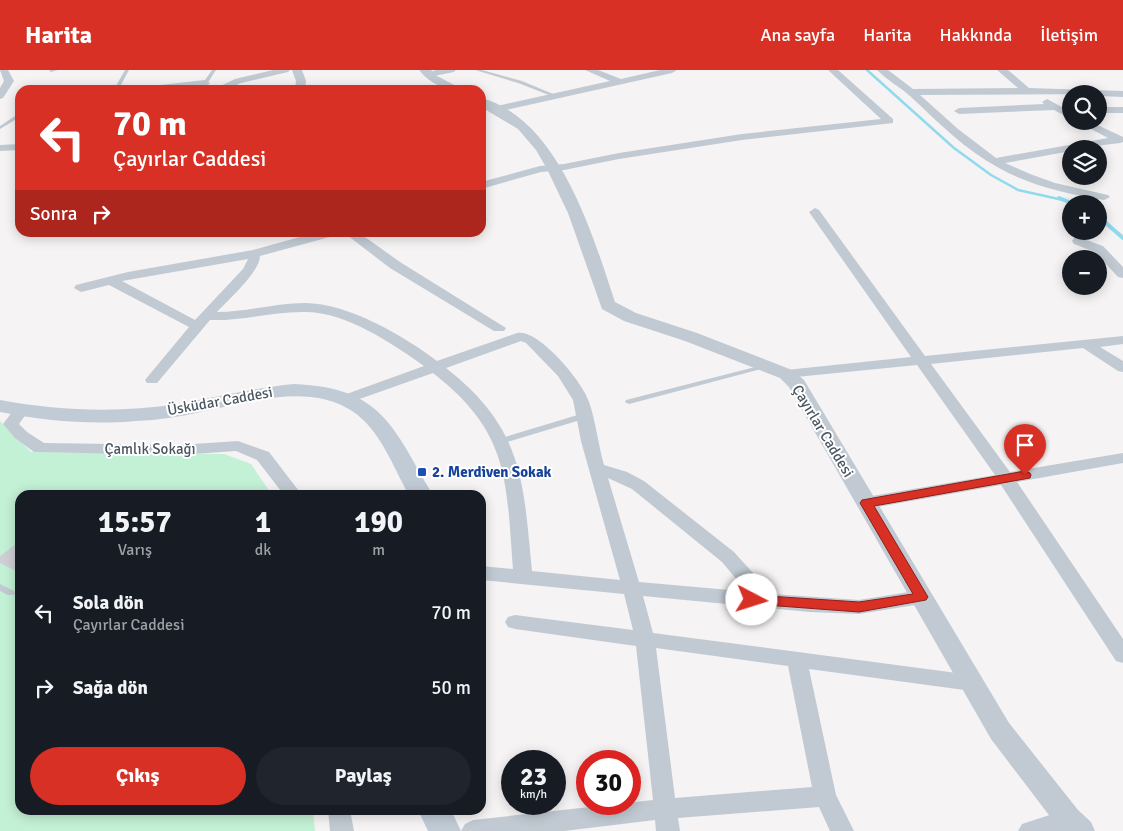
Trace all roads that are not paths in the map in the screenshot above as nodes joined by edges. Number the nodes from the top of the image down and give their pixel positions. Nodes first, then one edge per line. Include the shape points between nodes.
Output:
1 (4, 70) edge
2 (127, 70) edge
3 (214, 70) edge
4 (285, 70) edge
5 (297, 70) edge
6 (451, 70) edge
7 (477, 70) edge
8 (590, 70) edge
9 (672, 70) edge
10 (833, 70) edge
11 (882, 70) edge
12 (1002, 70) edge
13 (427, 72) edge
14 (619, 81) junction
15 (120, 84) dead end
16 (204, 85) edge
17 (229, 85) edge
18 (301, 85) edge
19 (449, 85) edge
20 (911, 92) junction
21 (1030, 92) junction
22 (1123, 94) edge
23 (0, 96) edge
24 (556, 96) junction
25 (488, 107) edge
26 (1057, 109) junction
27 (1062, 109) edge
28 (1107, 110) edge
29 (1123, 110) edge
30 (959, 111) dead end
31 (1062, 112) edge
32 (15, 118) edge
33 (0, 128) edge
34 (1100, 130) edge
35 (1121, 140) edge
36 (15, 147) edge
37 (0, 148) edge
38 (995, 161) junction
39 (554, 168) junction
40 (486, 185) edge
41 (1095, 195) edge
42 (815, 212) dead end
43 (315, 237) edge
44 (356, 237) edge
45 (1078, 241) dead end
46 (254, 254) junction
47 (1123, 274) edge
48 (110, 280) junction
49 (80, 288) dead end
50 (202, 321) junction
51 (499, 328) dead end
52 (1123, 340) edge
53 (1088, 345) junction
54 (921, 361) junction
55 (767, 366) junction
56 (435, 367) junction
57 (1123, 368) edge
58 (786, 374) junction
59 (152, 380) dead end
60 (346, 399) junction
61 (629, 402) dead end
62 (0, 406) edge
63 (21, 410) junction
64 (584, 416) junction
65 (501, 441) junction
66 (1122, 459) edge
67 (598, 469) junction
68 (1006, 479) junction
69 (289, 490) edge
70 (418, 490) edge
71 (866, 503) junction
72 (486, 573) edge
73 (523, 576) junction
74 (0, 587) edge
75 (632, 589) junction
76 (11, 593) dead end
77 (921, 597) junction
78 (752, 600) junction
79 (515, 622) dead end
80 (645, 640) junction
81 (1123, 655) edge
82 (797, 661) junction
83 (972, 684) junction
84 (825, 796) junction
85 (340, 815) edge
86 (437, 815) edge
87 (667, 820) edge
88 (1075, 825) edge
89 (342, 831) edge
90 (445, 831) edge
91 (473, 831) edge
92 (842, 831) edge
93 (1030, 831) edge

1 - 23 street via 9,81
2 - 15 lane
3 - 16 lane
4 - 17 street
5 - 18 street
6 - 13 street
7 - 24 lane
8 - 14 street
9 - 14 street
10 - 39 street via 889,121 742,137
11 - 20 street
12 - 21 street
13 - 19 street
14 - 24 street
20 - 21 street
20 - 38 street
21 - 22 street
21 - 26 street
24 - 25 street
25 - 39 street, Çayırlar Caddesi via 526,130
26 - 27 street
26 - 30 street
26 - 31 street
28 - 29 street
32 - 33 lane
34 - 35 street
35 - 38 street
36 - 37 street
38 - 41 street via 1049,185
39 - 40 street
39 - 55 street, Çayırlar Caddesi via 608,304 630,317
42 - 54 street
43 - 46 street
44 - 51 street
45 - 47 street via 1099,248
46 - 48 street
46 - 50 street via 248,271
48 - 49 street
48 - 50 street
50 - 56 street via 300,308 327,310 389,336
50 - 59 street
52 - 53 street
53 - 54 street
53 - 57 street
54 - 58 street
54 - 68 street
55 - 58 street, Çayırlar Caddesi
55 - 61 lane
56 - 60 street
56 - 64 street via 522,336 531,340 564,373 581,400
56 - 65 street via 472,400
58 - 71 street, Çayırlar Caddesi via 797,384
60 - 63 main road, Üsküdar Caddesi via 336,393 279,390 177,410 113,416
60 - 70 main road, Üsküdar Caddesi via 376,420
62 - 63 main road, Üsküdar Caddesi
63 - 69 street, Çamlık Sokağı via 11,424 40,448 179,450 238,446 263,456
64 - 65 lane
64 - 67 street
65 - 73 street via 513,480
66 - 68 street
67 - 75 street
67 - 78 street via 621,476 638,486 728,557 746,578
68 - 71 street
68 - 81 street
71 - 77 street, Çayırlar Caddesi
72 - 73 street
73 - 75 street
74 - 76 lane
75 - 78 street
75 - 80 street
77 - 78 street via 859,607
77 - 83 street, Çayırlar Caddesi
79 - 80 street
80 - 82 street
80 - 87 street
82 - 83 street
82 - 84 street
83 - 88 street, Çayırlar Caddesi via 1000,731
84 - 87 street
84 - 92 street
85 - 89 street
86 - 90 main road
87 - 91 street
88 - 93 street

